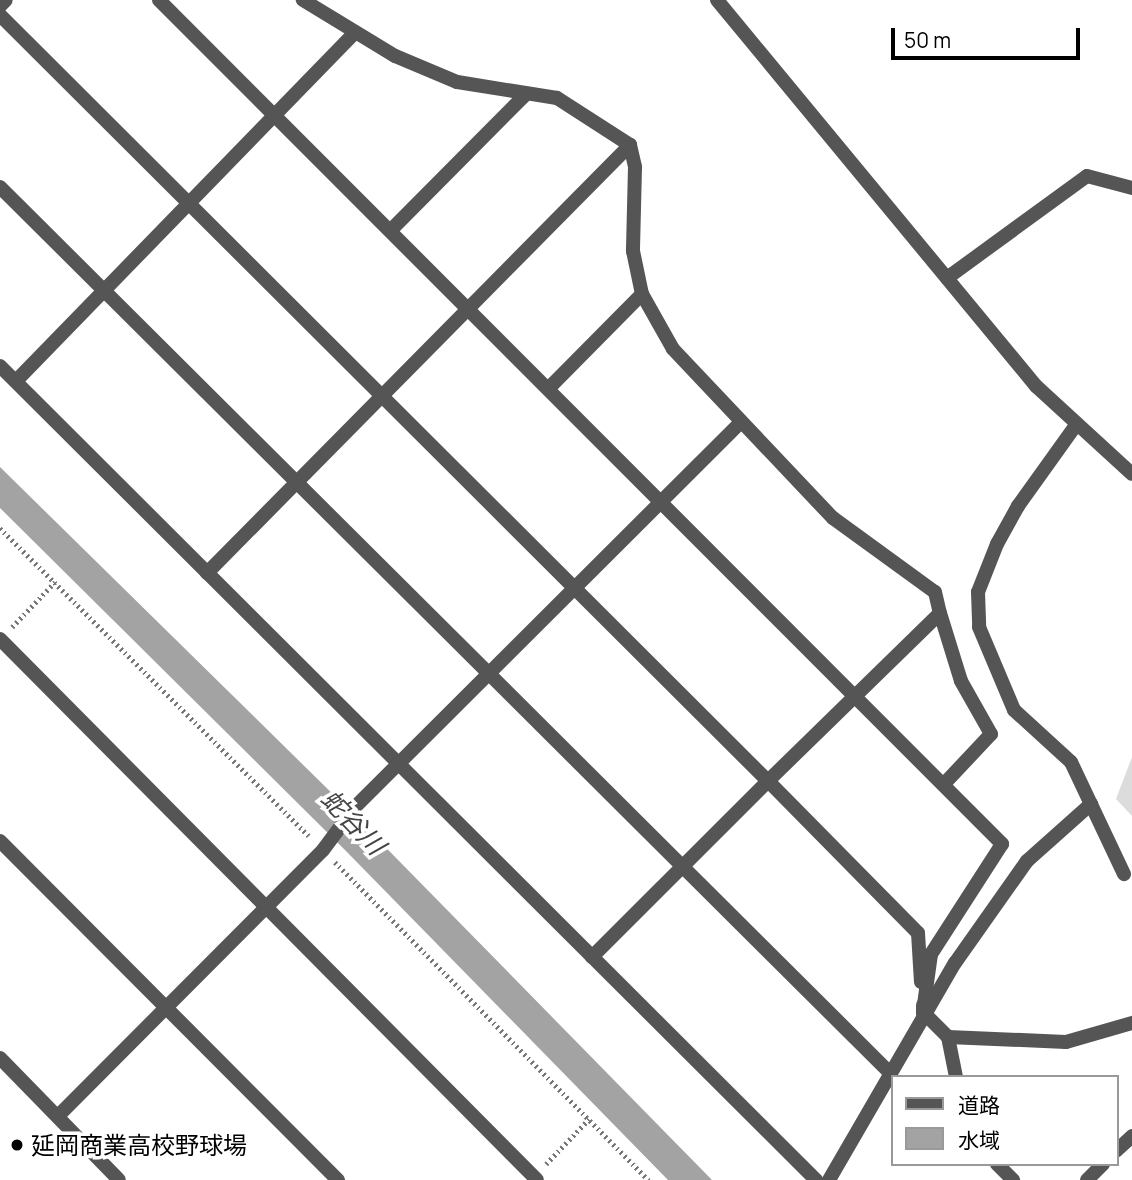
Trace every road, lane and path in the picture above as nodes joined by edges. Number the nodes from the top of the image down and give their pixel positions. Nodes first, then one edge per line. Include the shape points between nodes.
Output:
1 (6, 0) edge
2 (159, 0) edge
3 (303, 0) edge
4 (717, 0) edge
5 (0, 6) edge
6 (0, 15) edge
7 (355, 33) junction
8 (526, 94) junction
9 (276, 117) junction
10 (630, 145) junction
11 (0, 187) edge
12 (1132, 188) edge
13 (189, 203) junction
14 (391, 230) junction
15 (947, 278) junction
16 (103, 292) junction
17 (642, 294) junction
18 (469, 312) junction
19 (0, 366) edge
20 (16, 381) junction
21 (549, 388) junction
22 (382, 398) junction
23 (741, 422) junction
24 (1076, 425) junction
25 (1132, 474) edge
26 (295, 482) junction
27 (662, 502) junction
28 (0, 528) edge
29 (207, 573) junction
30 (55, 582) junction
31 (576, 590) junction
32 (940, 613) junction
33 (0, 639) edge
34 (488, 676) junction
35 (853, 695) junction
36 (399, 765) junction
37 (768, 781) junction
38 (944, 783) junction
39 (1091, 804) junction
40 (0, 841) edge
41 (323, 850) junction
42 (682, 867) junction
43 (1124, 874) dead end
44 (268, 905) junction
45 (592, 957) junction
46 (166, 1010) junction
47 (923, 1012) junction
48 (1132, 1023) edge
49 (948, 1037) junction
50 (0, 1058) edge
51 (890, 1073) junction
52 (956, 1075) edge
53 (58, 1116) junction
54 (589, 1119) junction
55 (1132, 1136) edge
56 (1118, 1149) edge
57 (999, 1166) edge
58 (1101, 1166) edge
59 (530, 1177) edge
60 (120, 1180) edge
61 (338, 1180) edge
62 (649, 1180) edge
63 (816, 1180) edge
64 (829, 1180) edge
65 (1013, 1180) edge
66 (1087, 1180) edge

1 - 5 street
2 - 9 street
3 - 7 street
4 - 15 street
6 - 13 street
7 - 8 street via 457,82
7 - 9 street
8 - 10 street via 557,97
8 - 14 street
9 - 13 street
9 - 14 street
10 - 17 street via 635,167 633,251
10 - 18 street
11 - 16 street
12 - 15 street via 1087,176
13 - 16 street
13 - 22 street
14 - 18 street
15 - 24 street via 1036,386
16 - 20 street
16 - 26 street
17 - 21 street
17 - 23 street via 673,349
18 - 21 street
18 - 22 street
19 - 20 street
20 - 29 street
21 - 27 street
22 - 26 street
22 - 31 street
23 - 27 street
23 - 32 street via 833,518 935,592
24 - 25 street
24 - 39 street via 1018,506 997,544 978,592 979,627 1014,710 1071,762
26 - 29 street
26 - 34 street
27 - 31 street
27 - 35 street
28 - 30 path
29 - 36 street
30 - 33 path
30 - 41 path
31 - 34 street
31 - 37 street
32 - 35 street
32 - 38 street via 961,681 991,734
33 - 44 street
34 - 36 street
34 - 42 street
35 - 37 street
35 - 38 street
36 - 41 street via 355,807
36 - 45 street
37 - 42 street
37 - 47 street via 918,933
38 - 47 street via 1002,844 931,954
39 - 43 street
39 - 47 street via 1027,862
40 - 46 street
41 - 44 street
41 - 54 path
42 - 45 street
42 - 51 street
44 - 46 street
44 - 59 street
45 - 63 street
46 - 53 street
46 - 61 street
47 - 49 street
47 - 51 street
48 - 49 street via 1066,1042
49 - 52 street
50 - 53 street
51 - 64 street
53 - 60 street
54 - 59 path
54 - 62 path
55 - 56 street
57 - 65 street
58 - 66 street

